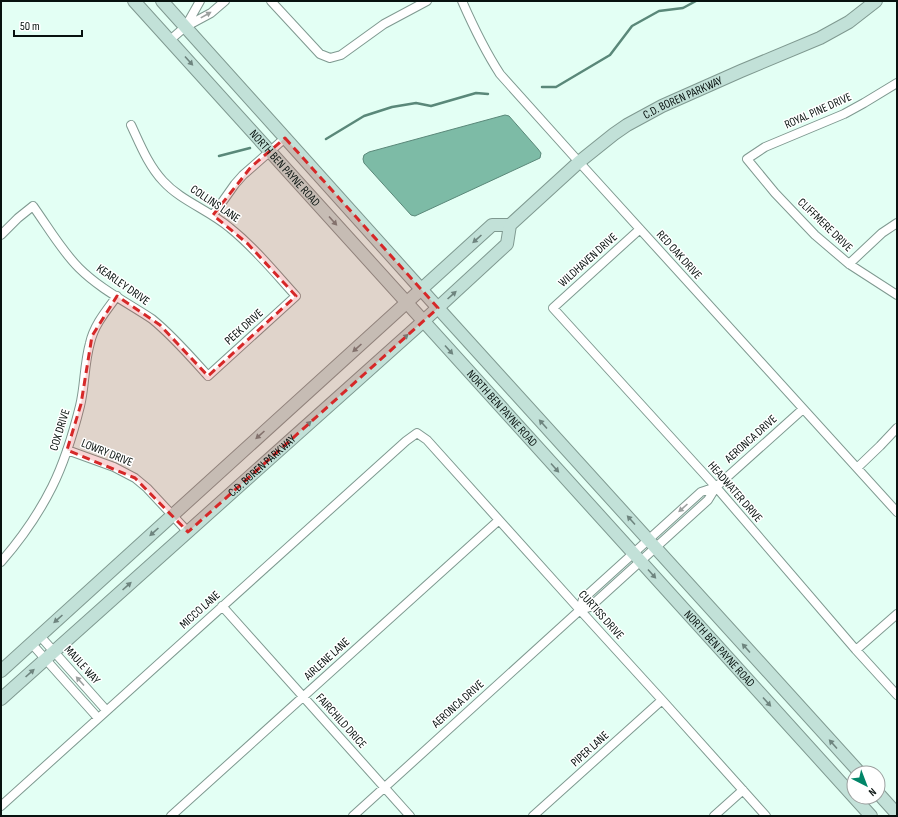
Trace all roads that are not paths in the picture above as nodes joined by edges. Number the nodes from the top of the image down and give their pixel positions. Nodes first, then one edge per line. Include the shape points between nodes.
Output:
1 (134, 1) edge
2 (162, 1) edge
3 (200, 1) edge
4 (225, 1) edge
5 (271, 1) edge
6 (427, 1) edge
7 (462, 1) edge
8 (876, 1) edge
9 (185, 27) junction
10 (170, 40) junction
11 (897, 83) edge
12 (131, 125) dead end
13 (284, 138) junction
14 (270, 150) junction
15 (747, 159) joint
16 (579, 162) junction
17 (213, 215) junction
18 (897, 223) edge
19 (510, 225) junction
20 (640, 229) junction
21 (1, 235) edge
22 (849, 264) junction
23 (421, 290) junction
24 (897, 295) edge
25 (117, 296) junction
26 (296, 296) joint
27 (407, 303) junction
28 (438, 308) junction
29 (553, 308) joint
30 (423, 322) junction
31 (208, 376) joint
32 (803, 408) junction
33 (897, 428) edge
34 (417, 433) joint
35 (67, 450) junction
36 (857, 468) junction
37 (716, 488) junction
38 (897, 512) edge
39 (172, 515) junction
40 (499, 520) junction
41 (188, 532) junction
42 (652, 544) junction
43 (637, 557) junction
44 (1, 562) edge
45 (222, 606) junction
46 (580, 610) junction
47 (897, 614) edge
48 (36, 640) junction
49 (856, 650) junction
50 (50, 655) junction
51 (1, 671) edge
52 (897, 695) edge
53 (303, 696) junction
54 (1, 699) edge
55 (662, 700) junction
56 (106, 710) junction
57 (98, 718) junction
58 (853, 765) edge
59 (384, 787) junction
60 (743, 790) junction
61 (886, 802) edge
62 (1, 806) edge
63 (897, 814) edge
64 (171, 816) edge
65 (353, 816) edge
66 (410, 816) edge
67 (533, 816) edge
68 (714, 816) edge
69 (766, 816) edge
70 (870, 816) edge

1 - 10 street, NORTH BEN PAYNE ROAD
2 - 9 street, NORTH BEN PAYNE ROAD
3 - 9 street
9 -> 4 street via 211,13
5 - 6 street via 320,54 330,58 340,55 384,24
7 - 16 street, RED OAK DRIVE via 480,40 500,74
8 - 16 street, C.D. BOREN PARKWAY via 849,22 820,38 669,102 627,125
9 - 10 street
9 - 13 street, NORTH BEN PAYNE ROAD
10 -> 14 street, NORTH BEN PAYNE ROAD
11 - 15 street, ROYAL PINE DRIVE via 844,114 766,147
12 - 17 street, COLLINS LANE via 147,159 163,181
13 - 14 street
13 - 23 street, NORTH BEN PAYNE ROAD
14 - 17 street via 235,184
14 -> 27 street, NORTH BEN PAYNE ROAD
15 - 22 street, CLIFFMERE DRIVE via 815,235
16 - 19 street, C.D. BOREN PARKWAY
16 - 20 street, RED OAK DRIVE
17 - 26 street, COLLINS LANE via 248,244
18 - 22 street via 882,233
19 -> 23 street, C.D. BOREN PARKWAY via 492,225
28 -> 19 street, C.D. BOREN PARKWAY via 507,244
20 - 29 street, WILDHAVEN DRIVE
20 - 32 street, RED OAK DRIVE
21 - 25 street, KEARLEY DRIVE via 33,206 65,252 95,281
22 - 24 street, CLIFFMERE DRIVE
23 - 27 street, C.D. BOREN PARKWAY
23 - 28 street, NORTH BEN PAYNE ROAD
25 - 31 street, KEARLEY DRIVE via 163,328
25 - 35 street, COX DRIVE via 92,336 81,404
26 - 31 street, PEEK DRIVE
27 - 30 street, NORTH BEN PAYNE ROAD
27 -> 39 street, C.D. BOREN PARKWAY
28 - 30 street, C.D. BOREN PARKWAY
42 -> 28 street, NORTH BEN PAYNE ROAD
29 - 37 street, HEADWATER DRIVE
41 -> 30 street, C.D. BOREN PARKWAY
30 -> 43 street, NORTH BEN PAYNE ROAD
32 - 36 street, RED OAK DRIVE
32 - 37 street, AERONCA DRIVE
33 - 36 street
34 - 40 street, CURTISS DRIVE via 427,440
34 - 45 street, MICCO LANE
35 - 39 street, LOWRY DRIVE via 114,467 135,478
35 - 44 street, COX DRIVE via 46,499
36 - 38 street, RED OAK DRIVE
37 - 42 street, AERONCA DRIVE via 708,500
37 - 49 street, HEADWATER DRIVE
39 - 41 street, LOWRY DRIVE
39 -> 48 street, C.D. BOREN PARKWAY
40 - 46 street, CURTISS DRIVE
40 - 53 street, AIRLENE LANE
50 -> 41 street, C.D. BOREN PARKWAY
42 - 43 street, AERONCA DRIVE
58 -> 42 street, NORTH BEN PAYNE ROAD
43 - 46 street, AERONCA DRIVE via 583,599
43 -> 70 street, NORTH BEN PAYNE ROAD
45 - 53 street, FAIRCHILD DRICE
45 - 56 street, MICCO LANE
46 - 55 street, CURTISS DRIVE
46 - 59 street, AERONCA DRIVE
47 - 49 street
48 - 50 street, MAULE WAY
48 - 51 street, C.D. BOREN PARKWAY
49 - 52 street, HEADWATER DRIVE
54 -> 50 street, C.D. BOREN PARKWAY
56 -> 50 street, MAULE WAY
50 - 57 street, MAULE WAY
53 - 59 street, FAIRCHILD DRICE
53 - 64 street, AIRLENE LANE
55 - 60 street, CURTISS DRIVE
55 - 67 street, PIPER LANE
56 - 57 street, MICCO LANE
57 - 62 street, MICCO LANE
59 - 65 street, AERONCA DRIVE
59 - 66 street, FAIRCHILD DRICE
60 - 68 street
60 - 69 street, CURTISS DRIVE
61 - 63 street

